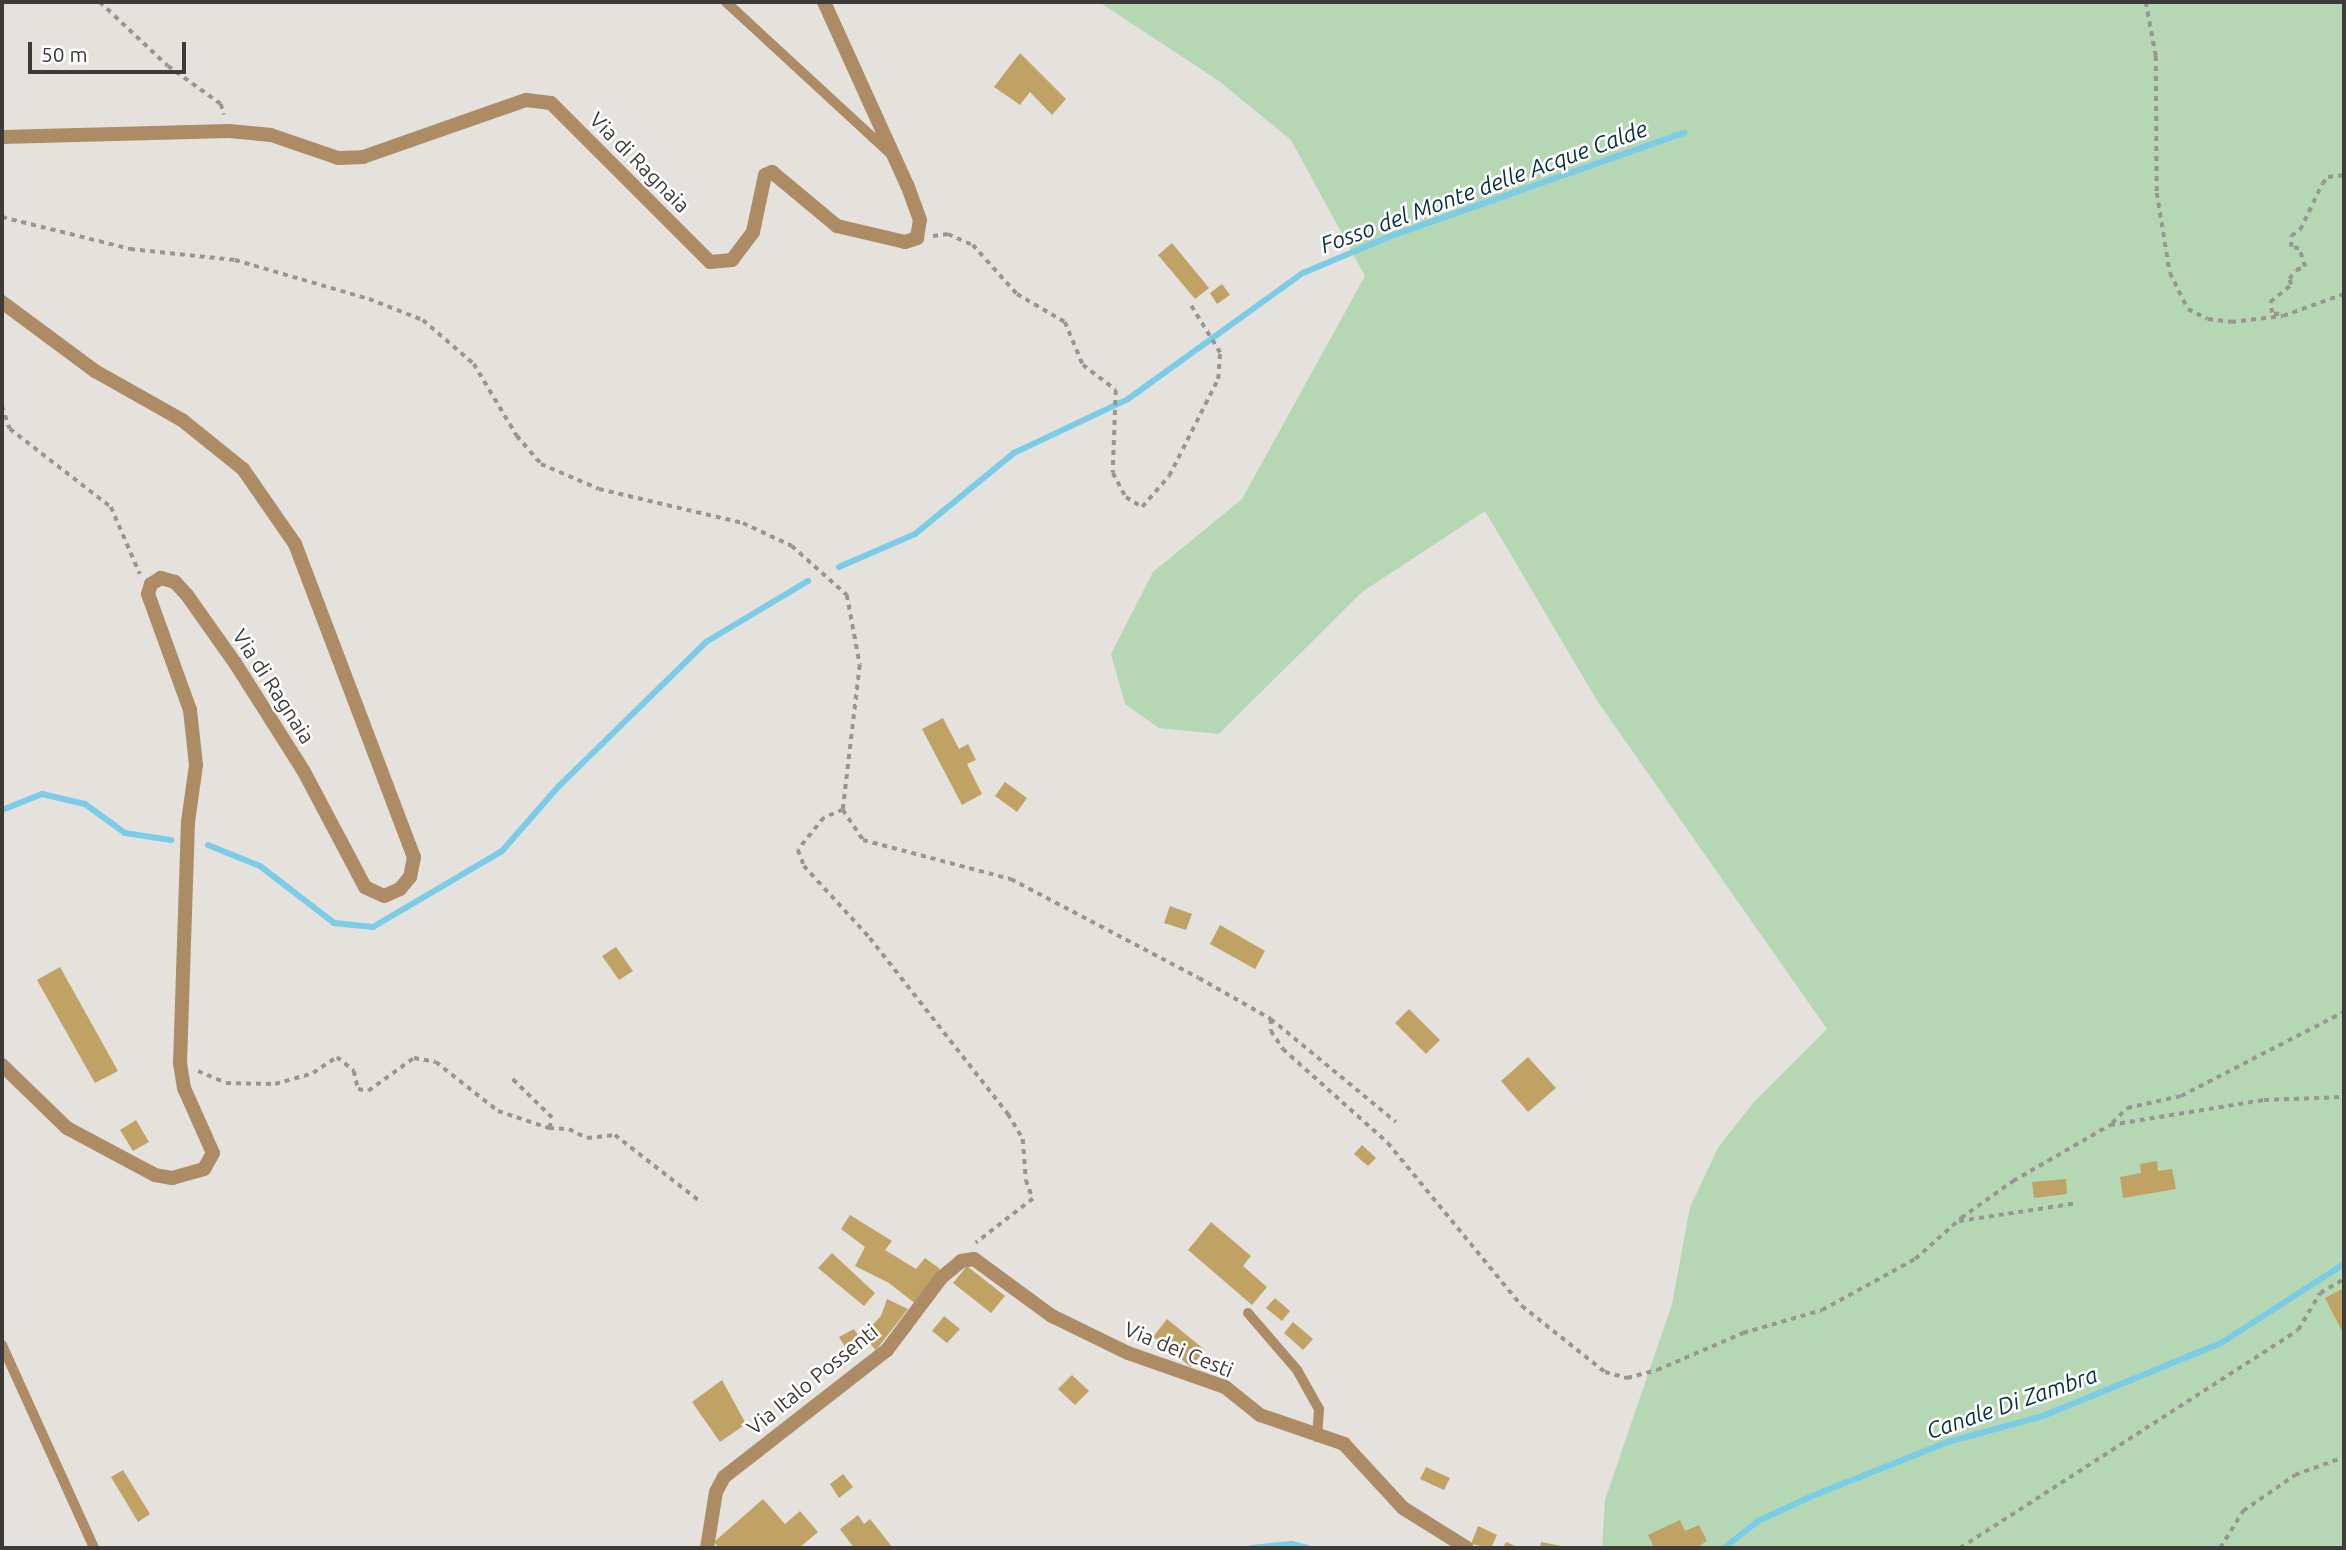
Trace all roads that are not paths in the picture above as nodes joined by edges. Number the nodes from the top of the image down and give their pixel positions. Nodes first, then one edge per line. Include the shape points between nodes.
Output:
1 (726, 2) edge
2 (824, 2) edge
3 (2, 137) edge
4 (895, 157) junction
5 (2, 302) edge
6 (2, 1065) edge
7 (967, 1260) joint
8 (1248, 1313) dead end
9 (2, 1345) edge
10 (1317, 1437) junction
11 (94, 1548) edge
12 (707, 1548) edge
13 (1467, 1548) edge

1 - 4 lane
2 - 4 street
3 - 4 street, Via di Ragnaia via 229,131 271,135 338,158 363,157 526,100 551,103 710,262 732,260 753,232 765,175 772,172 837,226 905,242 917,238 920,220
5 - 6 street, Via di Ragnaia via 95,371 182,420 243,469 295,544 414,857 411,877 400,889 384,896 365,887 303,770 187,595 175,582 161,578 151,583 148,594 190,710 196,765 188,822 180,1063 184,1088 213,1153 204,1169 172,1178 138,1167 67,1128
7 - 10 street, Via dei Cesti via 1052,1317 1128,1353 1225,1387 1259,1415
7 - 12 street, Via Italo Possenti via 941,1278 887,1350 724,1477 716,1492
8 - 10 lane via 1297,1370 1319,1409
9 - 11 lane
10 - 13 street, Via dei Cesti via 1344,1444 1403,1508

